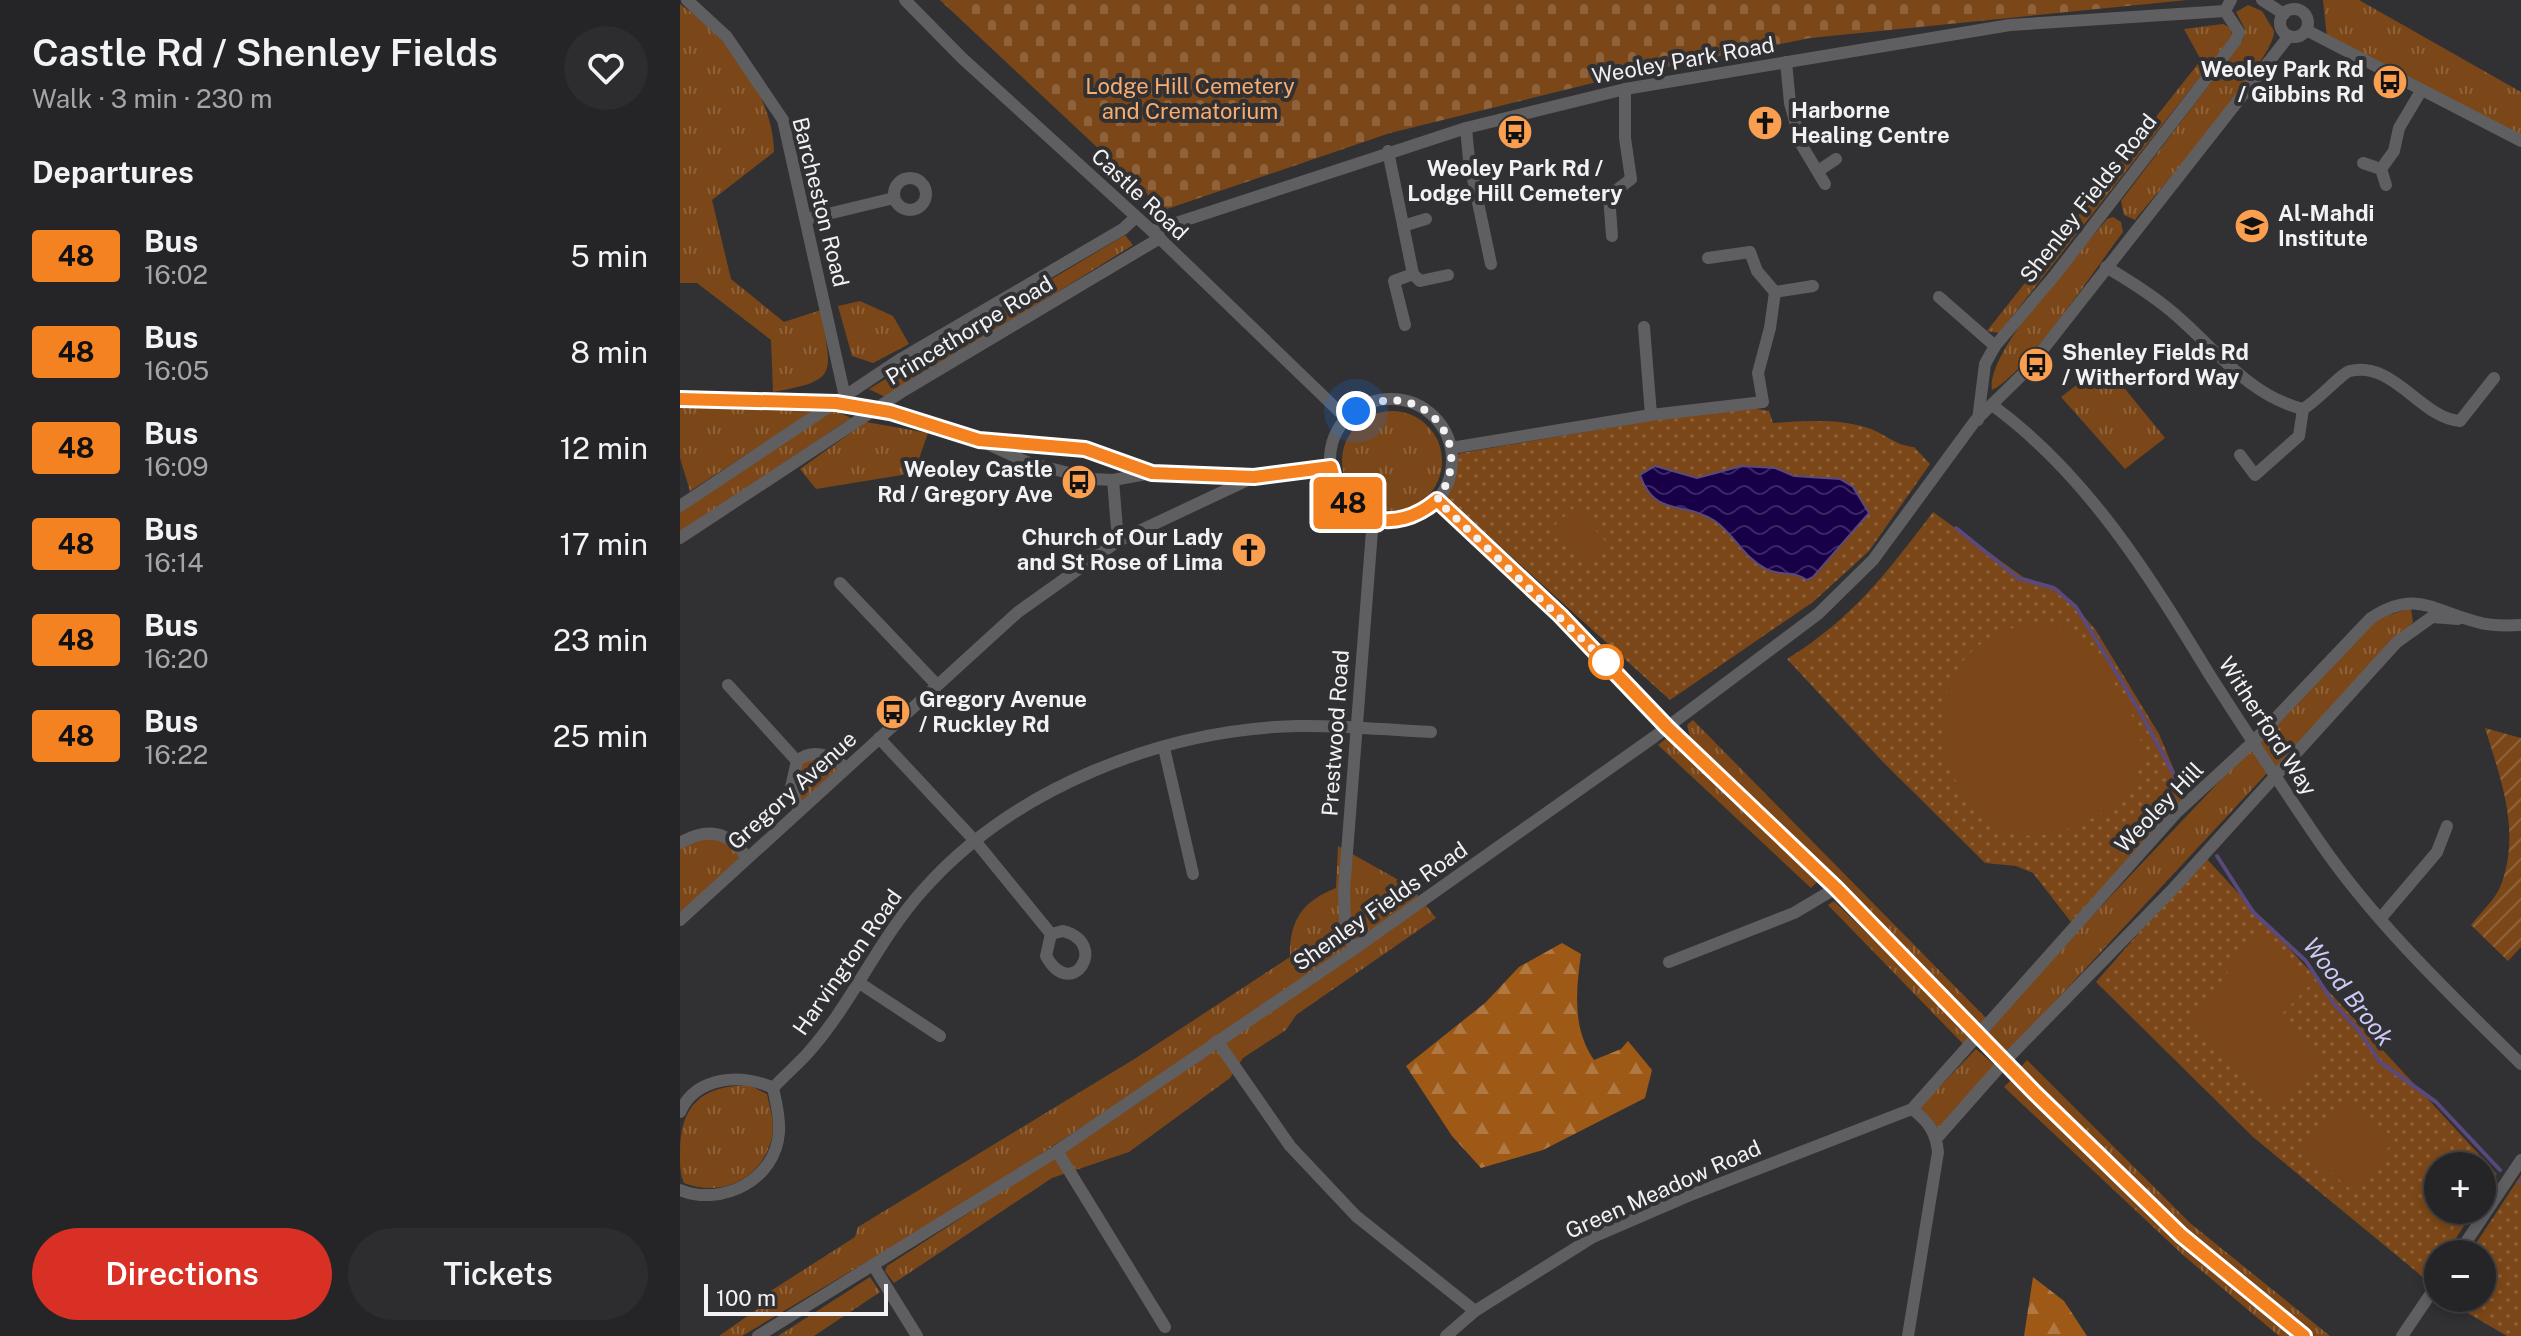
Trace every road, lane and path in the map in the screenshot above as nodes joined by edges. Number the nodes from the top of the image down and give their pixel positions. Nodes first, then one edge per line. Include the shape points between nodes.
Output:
1 (687, 0) edge
2 (905, 0) edge
3 (2262, 0) edge
4 (2228, 6) edge
5 (2304, 6) edge
6 (2284, 14) junction
7 (2306, 30) junction
8 (2289, 36) junction
9 (1786, 62) junction
10 (1625, 89) junction
11 (2421, 91) junction
12 (1466, 128) junction
13 (2521, 141) edge
14 (1388, 151) junction
15 (1836, 159) dead end
16 (2363, 163) dead end
17 (2381, 169) junction
18 (1818, 171) junction
19 (1825, 184) dead end
20 (2386, 185) dead end
21 (1587, 193) dead end
22 (1609, 196) junction
23 (894, 198) dead end
24 (1136, 217) junction
25 (807, 219) junction
26 (1426, 219) dead end
27 (1406, 225) junction
28 (1156, 234) junction
29 (1612, 236) dead end
30 (1708, 258) dead end
31 (1491, 264) dead end
32 (2106, 267) junction
33 (1413, 274) junction
34 (1448, 275) dead end
35 (1813, 286) dead end
36 (1775, 292) junction
37 (1939, 297) dead end
38 (1405, 325) dead end
39 (1644, 327) dead end
40 (1995, 346) junction
41 (2494, 378) dead end
42 (680, 399) edge
43 (840, 400) junction
44 (1992, 405) junction
45 (876, 409) junction
46 (2303, 409) junction
47 (1651, 415) junction
48 (1978, 418) junction
49 (1347, 419) junction
50 (979, 440) junction
51 (1451, 448) junction
52 (2240, 455) dead end
53 (1331, 467) junction
54 (1152, 473) junction
55 (1254, 477) junction
56 (1113, 480) junction
57 (1437, 500) junction
58 (680, 506) edge
59 (1373, 518) junction
60 (680, 538) edge
61 (1118, 541) junction
62 (840, 583) dead end
63 (2469, 620) junction
64 (2521, 625) edge
65 (936, 684) junction
66 (728, 685) dead end
67 (1667, 727) junction
68 (1355, 728) junction
69 (1431, 732) dead end
70 (879, 738) junction
71 (2252, 743) junction
72 (1164, 748) junction
73 (797, 761) junction
74 (845, 767) junction
75 (2276, 776) junction
76 (799, 811) junction
77 (2447, 826) dead end
78 (976, 842) junction
79 (680, 843) edge
80 (747, 858) junction
81 (1193, 874) dead end
82 (1836, 888) junction
83 (2380, 919) junction
84 (680, 920) edge
85 (1051, 934) dead end
86 (1354, 949) junction
87 (1669, 962) dead end
88 (858, 982) junction
89 (1978, 1035) junction
90 (940, 1036) dead end
91 (1217, 1041) junction
92 (2004, 1062) junction
93 (2521, 1064) edge
94 (773, 1088) junction
95 (1912, 1109) junction
96 (680, 1112) edge
97 (1936, 1139) junction
98 (1057, 1151) junction
99 (2521, 1160) edge
100 (680, 1190) edge
101 (2467, 1240) edge
102 (873, 1265) junction
103 (2424, 1304) edge
104 (1475, 1311) junction
105 (1165, 1327) dead end
106 (758, 1336) edge
107 (917, 1336) edge
108 (1446, 1336) edge
109 (1908, 1336) edge
110 (2304, 1336) edge
111 (2402, 1336) edge

1 - 25 street, Barcheston Road via 727,37 783,120
2 - 24 street, Castle Road
3 - 6 street
4 - 9 street, Weoley Park Road via 2010,25
4 - 40 street, Shenley Fields Road via 2239,32 2236,40
5 - 6 street
5 - 7 street
6 - 8 street via 2281,26
7 - 8 street
7 - 11 street
8 - 32 street, Shenley Fields Road
9 - 10 street, Weoley Park Road
9 - 18 street via 1801,144
10 - 12 street, Weoley Park Road
10 - 22 street via 1631,179
11 - 13 street
11 - 17 street
12 - 14 street, Weoley Park Road
12 - 31 street
14 - 27 street
14 - 28 street, Weoley Park Road
15 - 18 street
16 - 17 street
17 - 20 street
18 - 19 street
21 - 22 street
22 - 29 street
23 - 25 street
24 - 28 street, Castle Road
24 - 43 street, Princethorpe Road
25 - 43 street, Barcheston Road
26 - 27 street
27 - 33 street
28 - 45 street, Princethorpe Road
28 - 49 street, Castle Road
30 - 36 street via 1750,252 1757,271
32 - 44 street, Shenley Fields Road via 2026,371
32 - 46 street via 2177,315 2261,393
33 - 34 street via 1420,281
33 - 38 street via 1394,281
35 - 36 street
36 - 47 street via 1758,373 1763,402
37 - 40 street
39 - 47 street
40 - 48 street, Shenley Fields Road via 1985,364
41 - 46 street via 2460,421 2448,421 2370,371 2343,374
42 - 43 street
43 - 45 street
43 - 58 street, Princethorpe Road
44 - 48 street, Shenley Fields Road
44 - 71 street, Witherford Way via 2105,514
45 - 50 street
45 - 60 street, Princethorpe Road
46 - 52 street via 2299,436 2255,475
47 - 51 street
48 - 67 street, Shenley Fields Road via 1873,560 1818,614
49 - 51 street via 1378,401 1414,404 1434,417
49 - 53 street via 1333,443
50 - 54 street via 1085,449
50 - 56 street via 1029,463
51 - 57 street via 1450,478
53 - 55 street
53 - 59 street via 1349,504
54 - 55 street
54 - 56 street
55 - 61 street, Gregory Avenue
56 - 61 street
57 - 59 street via 1411,518
57 - 67 street via 1560,615
59 - 68 street, Prestwood Road
61 - 65 street, Gregory Avenue via 1018,612
62 - 65 street
63 - 64 street, Weoley Hill
63 - 71 street, Weoley Hill via 2431,605 2408,602 2386,608
63 - 75 street, Weoley Hill via 2432,617 2415,627
65 - 70 street, Gregory Avenue
66 - 73 street
67 - 82 street
67 - 86 street, Shenley Fields Road
68 - 69 street, Harvington Road
68 - 72 street, Harvington Road via 1235,732
68 - 86 street, Prestwood Road via 1344,891 1345,922
70 - 74 street, Gregory Avenue
70 - 78 street
71 - 75 street, Witherford Way
71 - 89 street, Weoley Hill via 2177,812
72 - 78 street, Harvington Road via 1077,780 1015,812
72 - 81 street
73 - 74 street via 811,753
73 - 76 street via 791,787
74 - 76 street, Gregory Avenue
75 - 83 street, Witherford Way
75 - 92 street, Weoley Hill
76 - 80 street, Gregory Avenue
77 - 83 street via 2437,852
78 - 85 street
78 - 88 street, Harvington Road via 925,887
79 - 80 street via 716,833 739,844
80 - 84 street, Gregory Avenue
82 - 87 street via 1794,913
82 - 89 street
83 - 93 street, Witherford Way
86 - 91 street, Shenley Fields Road
88 - 90 street
88 - 94 street, Harvington Road via 809,1052
89 - 92 street
89 - 95 street, Weoley Hill
91 - 98 street, Shenley Fields Road
91 - 104 street via 1290,1146 1356,1216
92 - 97 street, Weoley Hill
92 - 110 street via 2181,1235
94 - 96 street via 752,1077 726,1078 704,1087
94 - 100 street via 779,1134 772,1157 757,1176 717,1196
95 - 97 street via 1926,1120
95 - 104 street, Green Meadow Road via 1607,1231
97 - 109 street via 1935,1182
98 - 102 street, Shenley Fields Road
98 - 105 street
99 - 101 street
102 - 106 street, Shenley Fields Road
102 - 107 street
103 - 111 street
104 - 108 street, Green Meadow Road

